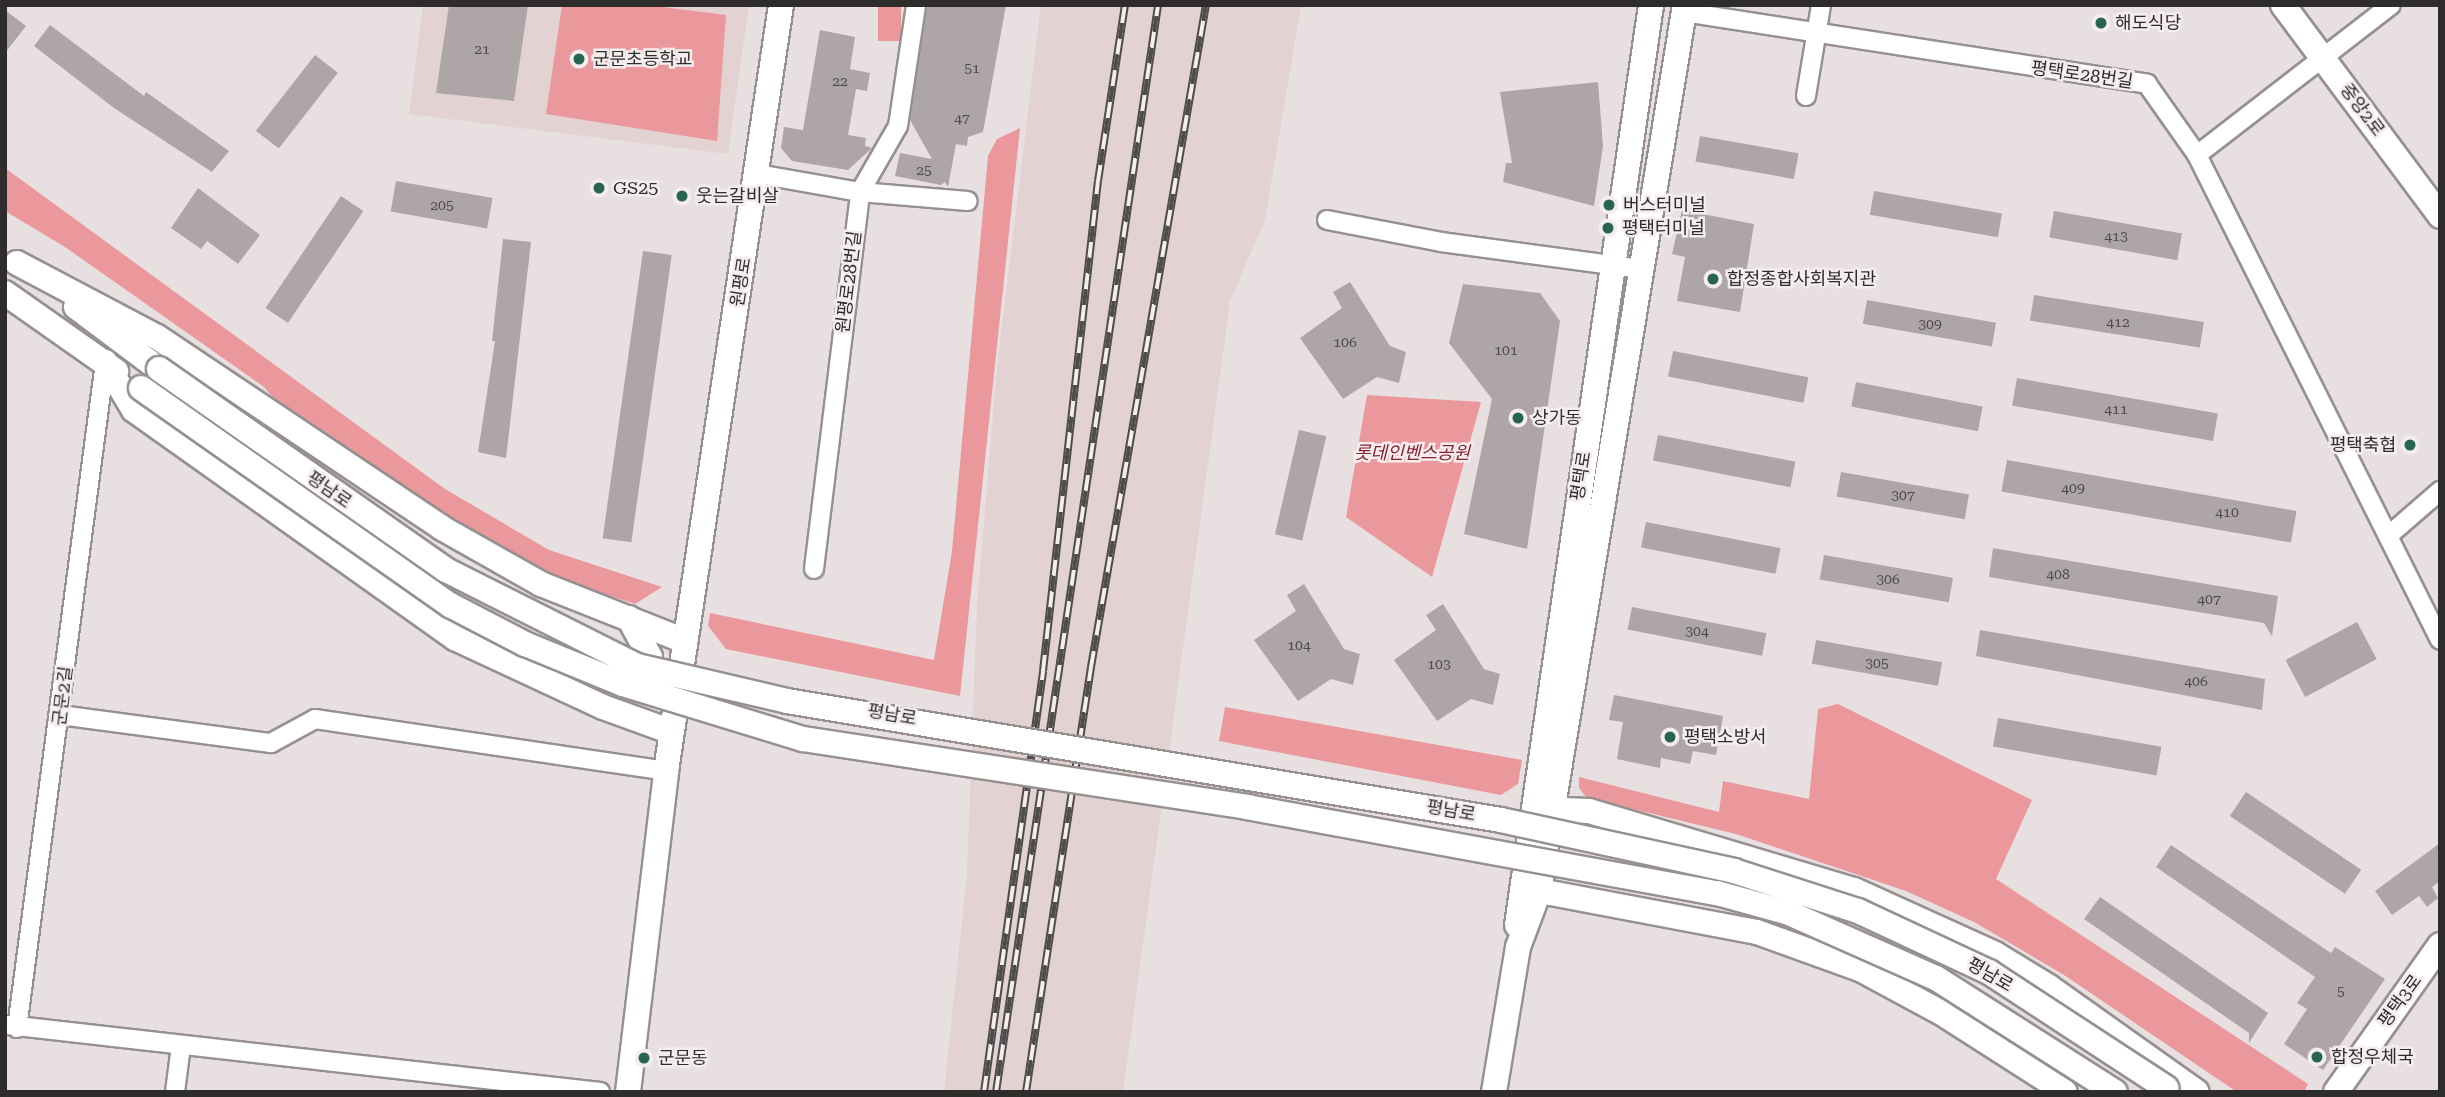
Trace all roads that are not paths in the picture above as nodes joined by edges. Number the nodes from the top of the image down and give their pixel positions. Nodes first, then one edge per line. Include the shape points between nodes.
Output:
1 (781, 5) edge
2 (916, 5) edge
3 (1651, 5) edge
4 (1821, 5) edge
5 (2283, 5) edge
6 (2391, 5) edge
7 (1685, 9) edge
8 (1816, 36) junction
9 (2323, 58) junction
10 (1806, 96) dead end
11 (2197, 155) junction
12 (758, 174) junction
13 (1624, 185) junction
14 (1655, 191) junction
15 (860, 192) junction
16 (968, 201) dead end
17 (2440, 216) edge
18 (1327, 220) dead end
19 (11, 259) edge
20 (1613, 264) junction
21 (1640, 269) junction
22 (5, 293) edge
23 (105, 362) junction
24 (2440, 491) edge
25 (2388, 536) junction
26 (814, 569) dead end
27 (629, 618) junction
28 (2440, 640) edge
29 (685, 641) junction
30 (603, 708) junction
31 (60, 715) junction
32 (672, 732) junction
33 (1558, 760) junction
34 (666, 771) junction
35 (1589, 811) junction
36 (1538, 822) junction
37 (1530, 889) junction
38 (2440, 946) edge
39 (11, 1026) edge
40 (181, 1046) junction
41 (2168, 1090) edge
42 (175, 1092) edge
43 (600, 1092) edge
44 (628, 1092) edge
45 (1494, 1092) edge
46 (2065, 1092) edge
47 (2115, 1092) edge
48 (2197, 1092) edge
49 (2336, 1092) edge

1 - 12 main road, 원평로
2 - 15 street, 원평로28번길 via 898,126
3 - 13 main road, 평택로
4 - 8 street
5 - 9 main road, 중앙2로
6 - 9 street
7 - 8 street, 평택로28번길
7 - 14 main road, 평택로
8 - 10 street
8 - 11 street, 평택로28번길 via 2147,84
9 - 11 street
9 - 17 main road, 중앙2로
11 - 25 street, 평택로28번길
12 - 15 street
12 - 29 main road, 원평로
13 - 14 street
13 - 20 main road, 평택로
14 - 21 main road, 평택로
15 - 16 street
15 - 26 street, 원평로28번길
18 - 20 street via 1441,242
19 - 27 main road via 157,337 442,528 541,584
19 - 41 main road, 평남로, bridge via 446,570 637,666 788,701 1501,820 1734,871 1858,911 1989,972
20 - 21 street
20 - 36 main road, 평택로
21 - 33 main road, 평택로
22 - 23 main road, 평남로
23 - 30 main road via 134,410 455,638
23 - 31 street, 군문2길
23 - 47 main road, 평남로, bridge via 450,605 525,644 623,684 803,739 1247,807 1717,893 1765,906 1936,978
24 - 25 street
25 - 28 street, 평택로28번길
27 - 29 main road
27 - 30 main road via 650,657 648,682 633,704
29 - 32 main road
30 - 32 main road
31 - 34 street via 271,743 315,719
31 - 39 street, 군문2길
32 - 34 main road
33 - 35 main road
33 - 36 main road, 평택로
34 - 44 main road
35 - 36 main road via 1563,810
35 - 48 main road via 1854,890 1934,925 2049,987
36 - 37 main road, 평택로
37 - 45 main road, 평택로
37 - 46 main road via 1757,932 1860,969 1940,1012
38 - 49 main road, 평택3로
39 - 40 street, 군문2길
40 - 42 street
40 - 43 street, 군문2길

